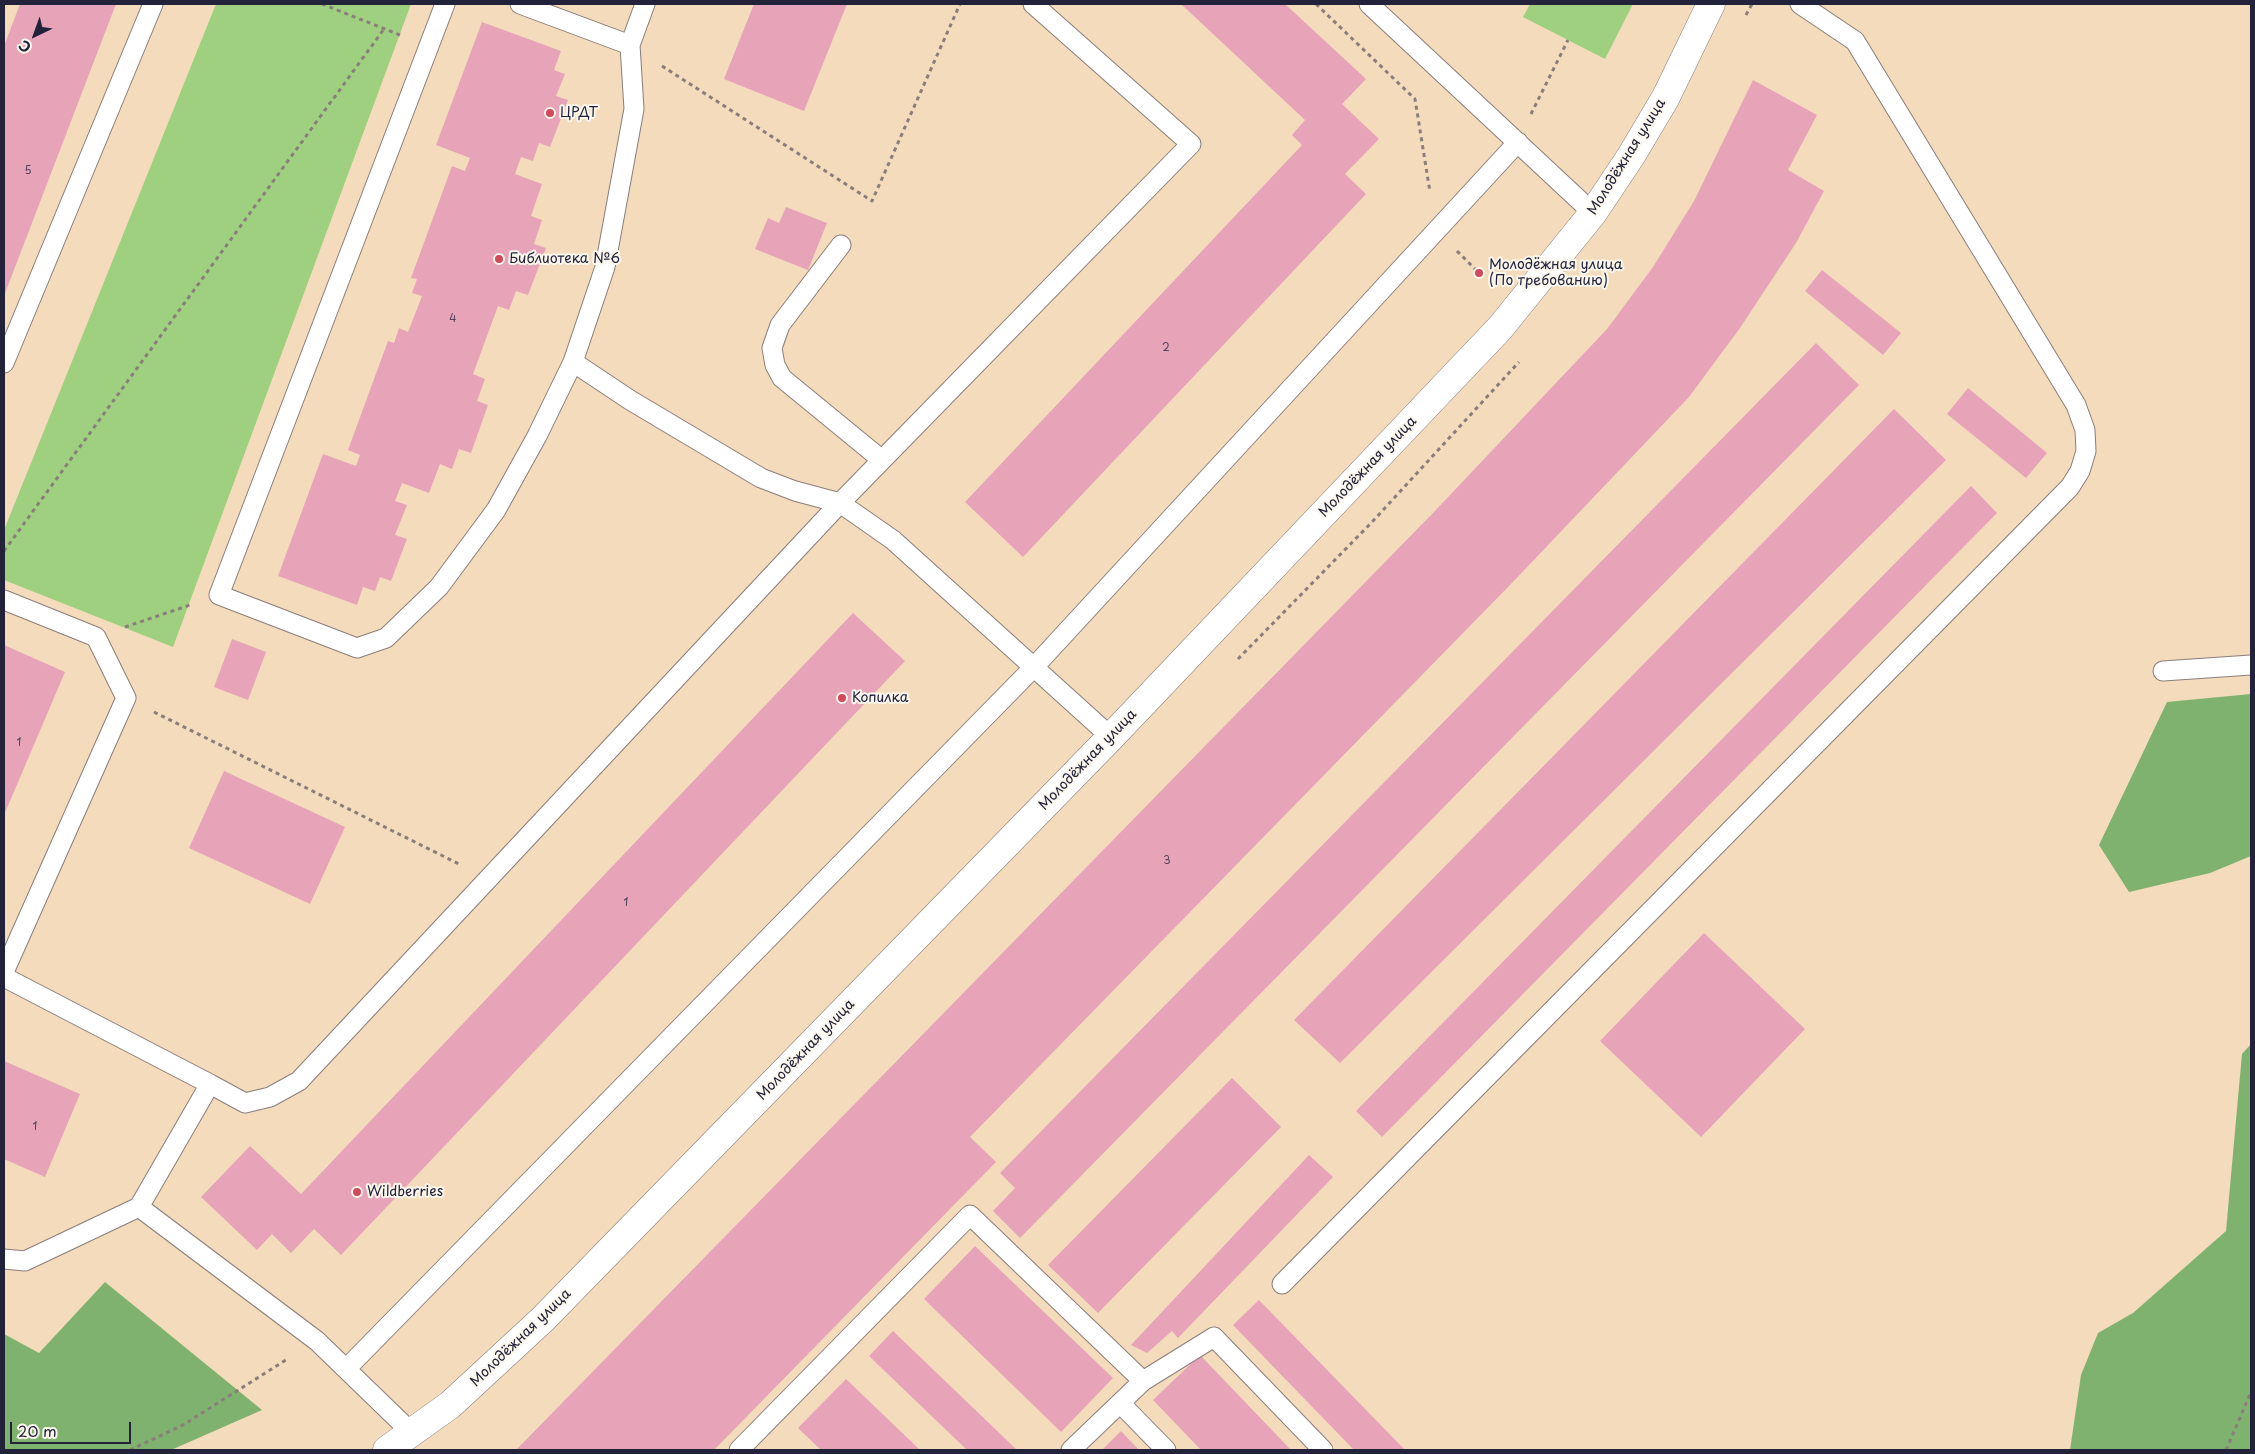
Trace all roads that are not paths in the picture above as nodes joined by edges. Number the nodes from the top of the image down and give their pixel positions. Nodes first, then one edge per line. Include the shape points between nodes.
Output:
1 (153, 4) edge
2 (445, 4) edge
3 (520, 4) edge
4 (645, 4) edge
5 (1033, 4) edge
6 (1369, 4) edge
7 (1711, 4) edge
8 (1800, 4) edge
9 (630, 45) junction
10 (1518, 142) junction
11 (1593, 213) junction
12 (841, 245) dead end
13 (573, 362) junction
14 (4, 363) edge
15 (882, 460) junction
16 (840, 503) junction
17 (4, 600) edge
18 (2251, 665) edge
19 (1034, 667) junction
20 (2163, 671) dead end
21 (1111, 738) junction
22 (4, 972) edge
23 (4, 977) edge
24 (210, 1084) junction
25 (139, 1207) junction
26 (4, 1258) edge
27 (1282, 1284) dead end
28 (346, 1369) junction
29 (1143, 1381) junction
30 (1120, 1403) junction
31 (412, 1433) junction
32 (387, 1450) edge
33 (739, 1450) edge
34 (1071, 1450) edge
35 (1166, 1450) edge
36 (1323, 1450) edge

1 - 14 lane
2 - 13 lane via 219,595 357,648 386,638 438,588 496,510
3 - 9 lane
4 - 9 lane
5 - 15 lane via 1191,144
6 - 10 lane
7 - 11 street, Молодёжная улица via 1666,97
8 - 27 lane via 1855,41 2076,405 2085,430 2086,451 2080,471 2070,487
9 - 13 lane via 634,109 607,258
10 - 11 lane
10 - 19 lane
11 - 21 street, Молодёжная улица via 1500,328
12 - 15 lane via 780,325 772,348 775,365 782,378
13 - 16 lane via 761,478
15 - 16 lane
16 - 19 lane via 893,540
16 - 24 lane via 299,1081 270,1097 245,1103
17 - 22 lane via 96,636 126,698
18 - 20 lane
19 - 21 lane
19 - 28 lane
21 - 31 street, Молодёжная улица via 543,1320 458,1398
23 - 24 lane
24 - 25 lane
25 - 26 lane via 24,1261
25 - 28 lane via 317,1341
28 - 31 lane
29 - 30 lane
29 - 33 lane via 970,1214
29 - 36 lane via 1214,1336
30 - 34 lane
30 - 35 lane
31 - 32 street, Молодёжная улица

